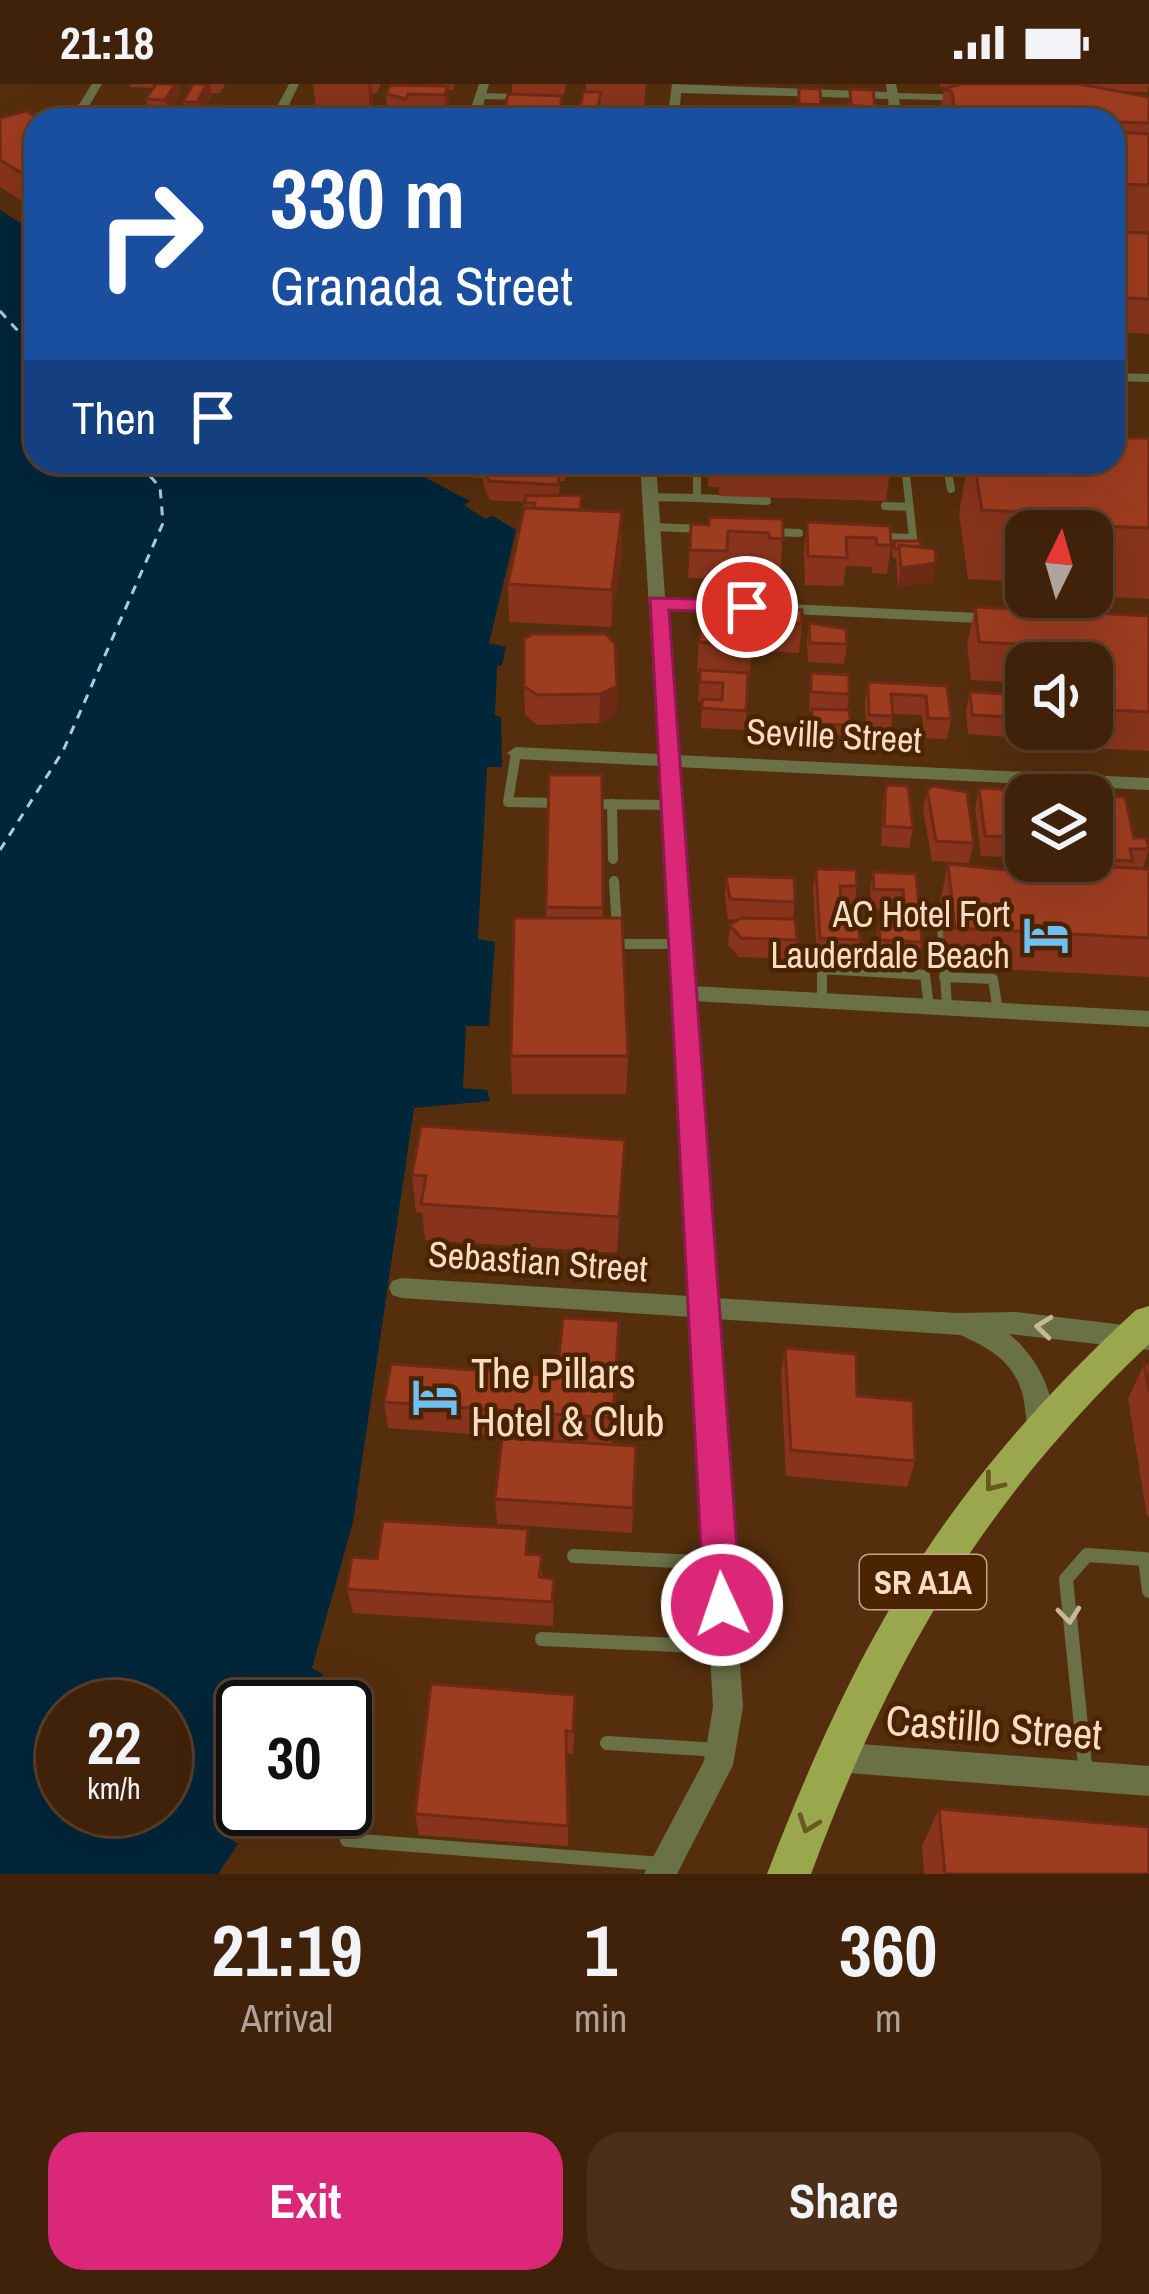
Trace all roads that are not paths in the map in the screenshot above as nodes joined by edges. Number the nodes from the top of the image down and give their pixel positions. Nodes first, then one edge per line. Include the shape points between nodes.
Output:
1 (677, 87) edge
2 (482, 90) edge
3 (892, 90) edge
4 (915, 90) edge
5 (718, 91) junction
6 (532, 98) edge
7 (990, 99) edge
8 (718, 108) edge
9 (614, 474) edge
10 (697, 474) edge
11 (906, 474) edge
12 (948, 474) edge
13 (649, 477) edge
14 (950, 489) dead end
15 (697, 499) junction
16 (766, 501) dead end
17 (885, 506) dead end
18 (910, 507) junction
19 (653, 527) junction
20 (717, 529) edge
21 (758, 531) edge
22 (799, 533) dead end
23 (872, 536) edge
24 (658, 603) junction
25 (1009, 619) edge
26 (516, 752) joint
27 (668, 760) junction
28 (1149, 784) edge
29 (611, 804) junction
30 (670, 805) junction
31 (613, 860) dead end
32 (614, 881) dead end
33 (942, 924) dead end
34 (679, 944) junction
35 (944, 976) junction
36 (682, 993) junction
37 (938, 1007) junction
38 (998, 1011) junction
39 (1149, 1019) edge
40 (401, 1288) dead end
41 (705, 1308) junction
42 (957, 1324) junction
43 (1143, 1332) edge
44 (1040, 1427) junction
45 (574, 1556) dead end
46 (1147, 1558) edge
47 (720, 1563) junction
48 (1149, 1591) edge
49 (542, 1639) dead end
50 (725, 1647) junction
51 (607, 1742) dead end
52 (723, 1750) junction
53 (833, 1756) junction
54 (1086, 1776) junction
55 (1149, 1781) edge
56 (347, 1840) dead end
57 (663, 1869) edge
58 (789, 1874) edge

1 - 5 street
2 - 6 lane
3 - 4 street
3 - 5 street
4 - 7 street via 950,104
5 - 8 lane
9 - 13 lane
10 - 15 lane
11 - 18 lane
12 - 14 lane
13 - 15 lane
13 - 19 street
15 - 16 lane
17 - 18 lane
18 - 23 lane via 913,538
19 - 20 lane
19 - 24 street
21 - 22 lane
24 - 25 street
24 - 27 street
26 - 27 street, Seville Street
26 - 29 lane via 508,802
27 - 28 street, Seville Street
27 - 30 street
29 - 30 lane
29 - 31 lane
30 - 34 street
32 - 34 lane via 618,944
33 - 35 lane
34 - 36 street
35 - 37 lane
35 - 38 lane via 992,974
36 - 37 street
36 - 41 street
37 - 38 street
38 - 39 street
40 - 41 street, Sebastian Street
41 - 42 street, Sebastian Street
41 - 47 street
43 -> 42 street, Sebastian Street
42 - 44 street, Sebastian Street via 1018,1355 1035,1385
43 - 44 main road, SR A1A
44 -> 53 main road, SR A1A via 902,1614
45 - 47 lane
46 - 48 lane
46 -> 54 lane via 1087,1555 1066,1579
47 - 50 street
49 - 50 lane
50 - 52 street
51 - 52 lane
52 - 57 street
53 - 54 street, Castillo Street
53 -> 58 main road, SR A1A
54 - 55 street, Castillo Street
56 - 57 lane

